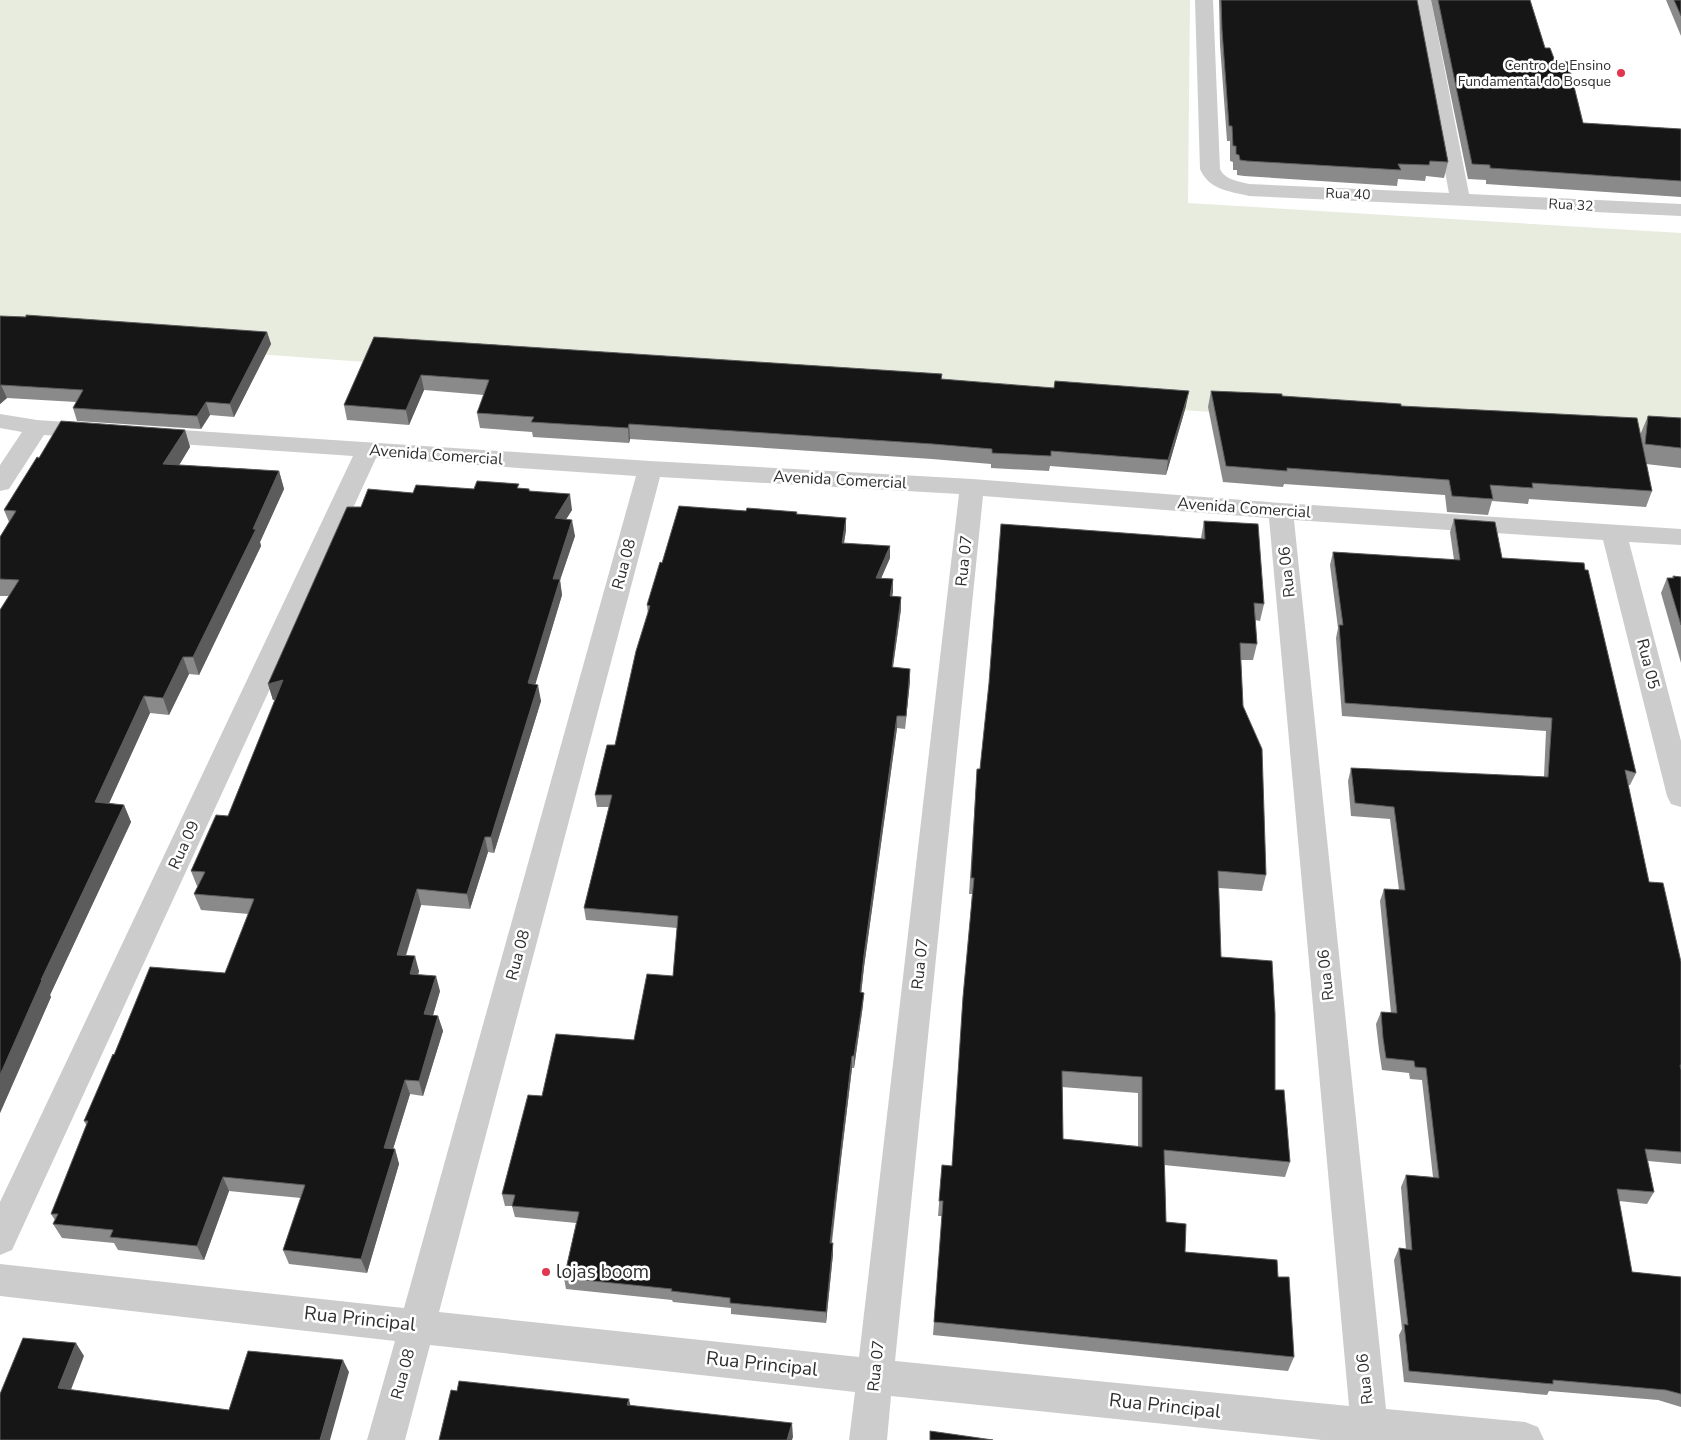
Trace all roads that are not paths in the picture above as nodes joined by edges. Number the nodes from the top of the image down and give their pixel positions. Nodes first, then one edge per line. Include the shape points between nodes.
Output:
1 (1204, 0) edge
2 (1422, 0) edge
3 (1460, 199) junction
4 (1681, 210) edge
5 (0, 421) edge
6 (37, 427) junction
7 (368, 450) junction
8 (650, 469) junction
9 (0, 483) edge
10 (972, 488) junction
11 (1281, 511) junction
12 (1614, 533) junction
13 (1681, 537) edge
14 (1681, 796) edge
15 (0, 1239) edge
16 (0, 1280) edge
17 (417, 1325) junction
18 (874, 1376) junction
19 (1370, 1433) edge
20 (386, 1440) edge
21 (868, 1440) edge
22 (1525, 1440) edge

1 - 3 street, Rua 40 via 1209,161 1210,169 1219,181 1249,190
2 - 3 street
3 - 4 street, Rua 32
5 - 6 street, Avenida Comercial
6 - 7 street, Avenida Comercial
6 - 9 street
7 - 8 street, Avenida Comercial
7 - 15 street, Rua 09
8 - 10 street, Avenida Comercial
8 - 17 street, Rua 08
10 - 11 street, Avenida Comercial
10 - 18 street, Rua 07
11 - 12 street, Avenida Comercial
11 - 19 street, Rua 06
12 - 13 street, Avenida Comercial
12 - 14 street, Rua 05
16 - 17 street, Rua Principal
17 - 18 street, Rua Principal
17 - 20 street, Rua 08
18 - 19 street, Rua Principal
18 - 21 street, Rua 07
19 - 22 street, Rua Principal

